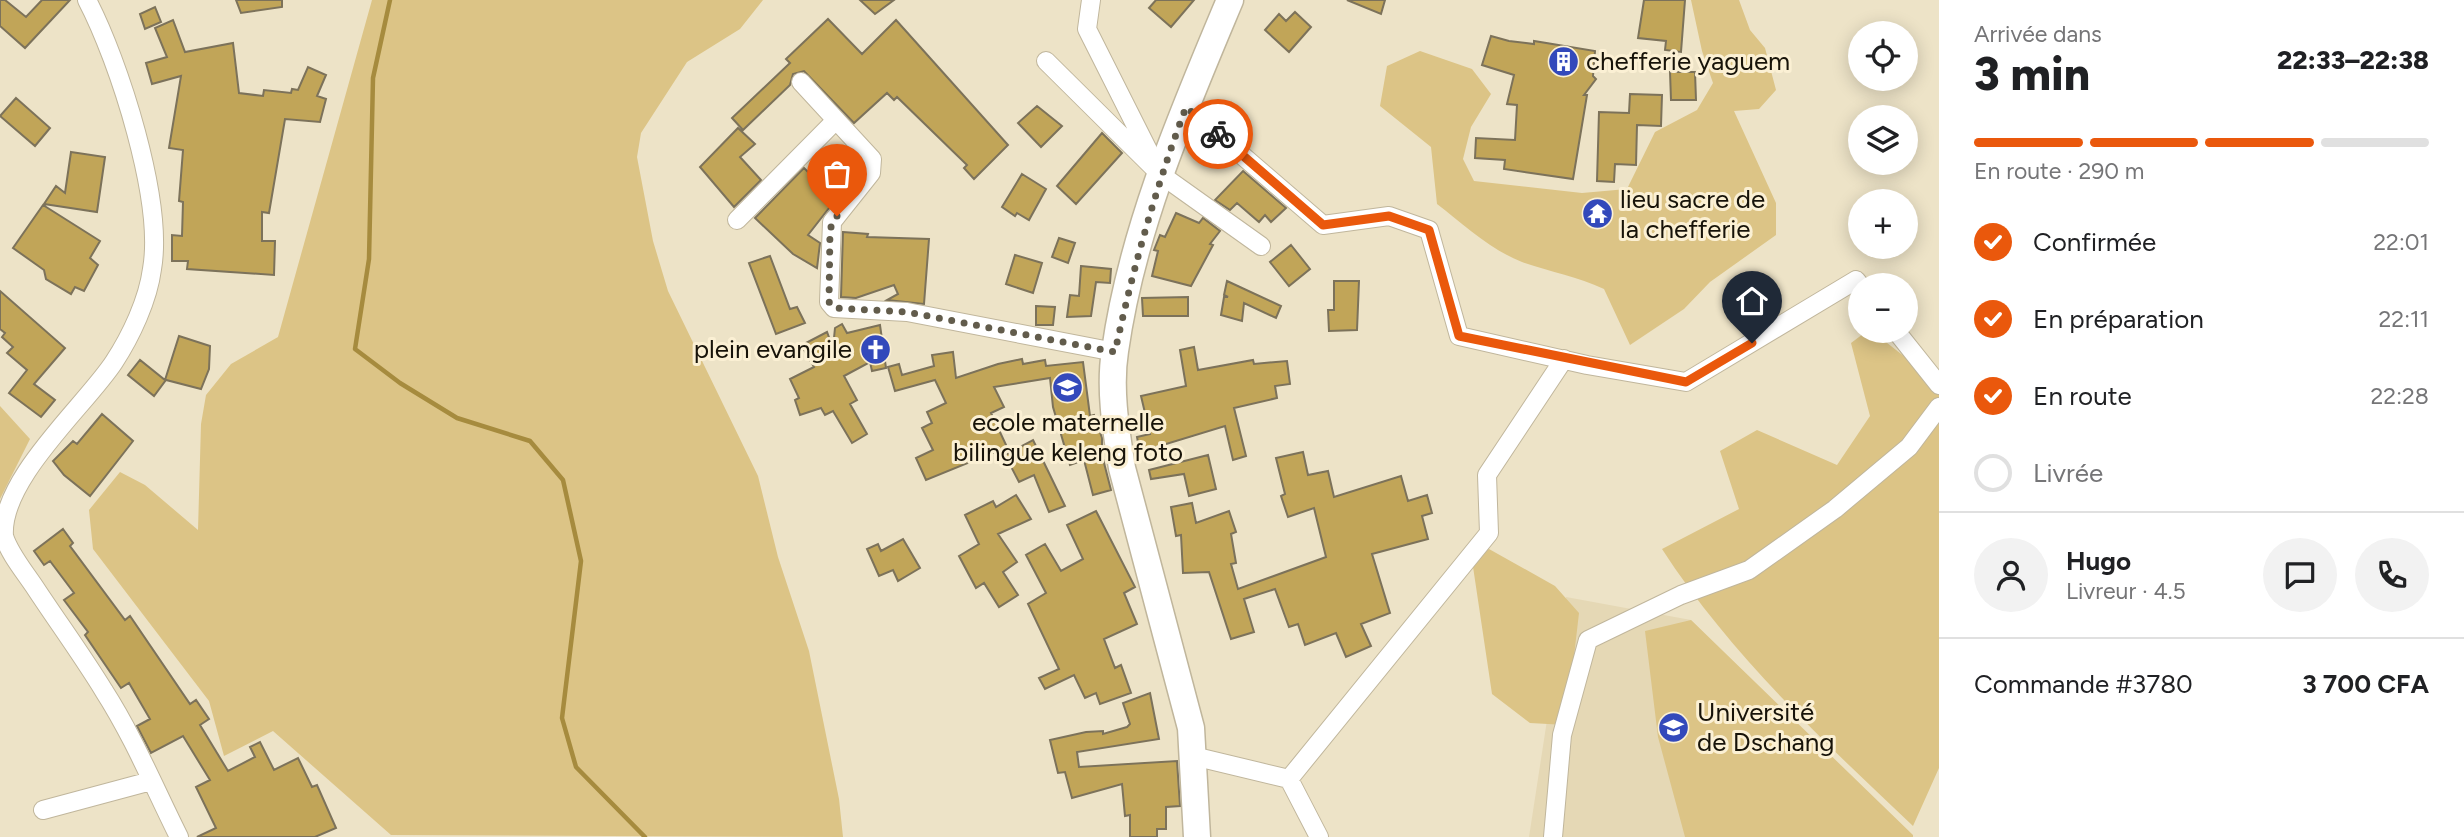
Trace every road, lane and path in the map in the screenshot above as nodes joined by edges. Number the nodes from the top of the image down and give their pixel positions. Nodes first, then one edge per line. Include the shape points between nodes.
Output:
1 (87, 0) edge
2 (1090, 0) edge
3 (1230, 0) edge
4 (1046, 61) dead end
5 (801, 82) dead end
6 (1186, 107) junction
7 (836, 120) junction
8 (1160, 174) junction
9 (737, 220) dead end
10 (1261, 246) dead end
11 (1848, 285) edge
12 (1906, 343) edge
13 (1115, 352) junction
14 (1564, 359) junction
15 (1939, 385) edge
16 (1939, 407) edge
17 (2, 537) edge
18 (1193, 756) junction
19 (1289, 779) junction
20 (150, 781) junction
21 (43, 810) dead end
22 (179, 837) edge
23 (1197, 837) edge
24 (1319, 837) edge
25 (1553, 837) edge

1 - 17 street via 107,39 131,118 153,227 153,269 114,362 12,488
2 - 8 street via 1087,29
3 - 6 main road
4 - 8 street
5 - 7 street
6 - 8 main road
6 - 14 street via 1323,225 1389,216 1429,230 1459,336
7 - 9 street
7 - 13 street via 872,159 873,167 832,222 829,302 834,308 907,312
8 - 10 street
8 - 13 main road
11 - 14 street via 1686,382
12 - 15 street
13 - 18 main road via 1116,431 1122,468 1178,673
14 - 19 street via 1487,475 1489,533
16 - 25 street via 1909,447 1835,509 1749,570 1588,640 1562,734
17 - 20 street via 106,694
18 - 19 street
18 - 23 main road
19 - 24 street
20 - 21 street
20 - 22 street

